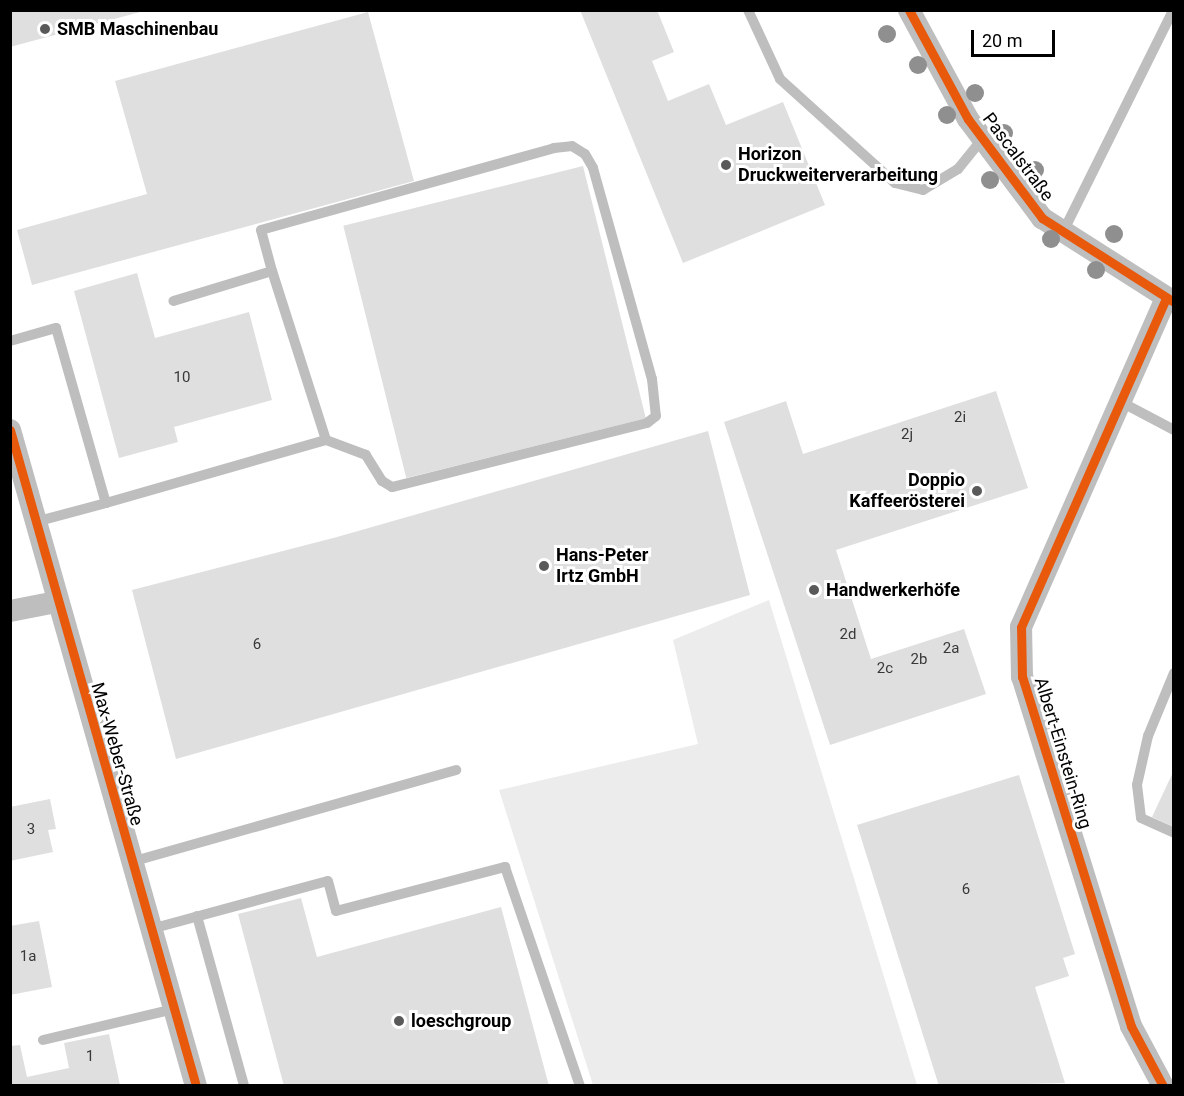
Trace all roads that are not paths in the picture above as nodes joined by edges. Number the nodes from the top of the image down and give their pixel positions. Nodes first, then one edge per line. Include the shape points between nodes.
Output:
1 (748, 10) edge
2 (909, 10) edge
3 (1173, 10) edge
4 (982, 138) junction
5 (1064, 232) junction
6 (272, 271) junction
7 (1170, 300) edge
8 (173, 301) dead end
9 (10, 341) edge
10 (1121, 402) junction
11 (10, 430) edge
12 (1173, 430) edge
13 (326, 440) junction
14 (106, 503) junction
15 (35, 522) junction
16 (56, 602) junction
17 (10, 611) edge
18 (1173, 674) edge
19 (456, 770) dead end
20 (1173, 833) edge
21 (131, 862) junction
22 (198, 916) junction
23 (150, 929) junction
24 (174, 1009) junction
25 (43, 1040) dead end
26 (196, 1086) edge
27 (244, 1086) edge
28 (580, 1086) edge
29 (1163, 1086) edge

1 - 4 lane via 780,79 896,183 922,190 958,169
2 - 4 street, Pascalstraße
3 - 5 lane
4 - 5 street, Pascalstraße via 1042,218
5 - 7 street, Pascalstraße
6 - 8 lane
6 - 13 lane
6 - 13 lane via 261,230 554,148 572,146 585,154 593,168 652,379 656,416 647,423 392,487 382,481 366,455
7 - 10 street, Albert-Einstein-Ring
9 - 14 lane via 56,328
10 - 12 lane
10 - 29 street, Albert-Einstein-Ring via 1021,627 1022,677 1131,1026
11 - 15 street, Max-Weber-Straße
13 - 14 lane
14 - 15 lane
15 - 16 street, Max-Weber-Straße
16 - 17 street
16 - 21 street, Max-Weber-Straße
18 - 20 lane via 1148,736 1137,785 1141,818
19 - 21 lane
21 - 23 street, Max-Weber-Straße
22 - 23 lane
22 - 27 lane
22 - 28 lane via 328,881 336,911 505,867
23 - 24 street, Max-Weber-Straße
24 - 25 lane
24 - 26 street, Max-Weber-Straße

